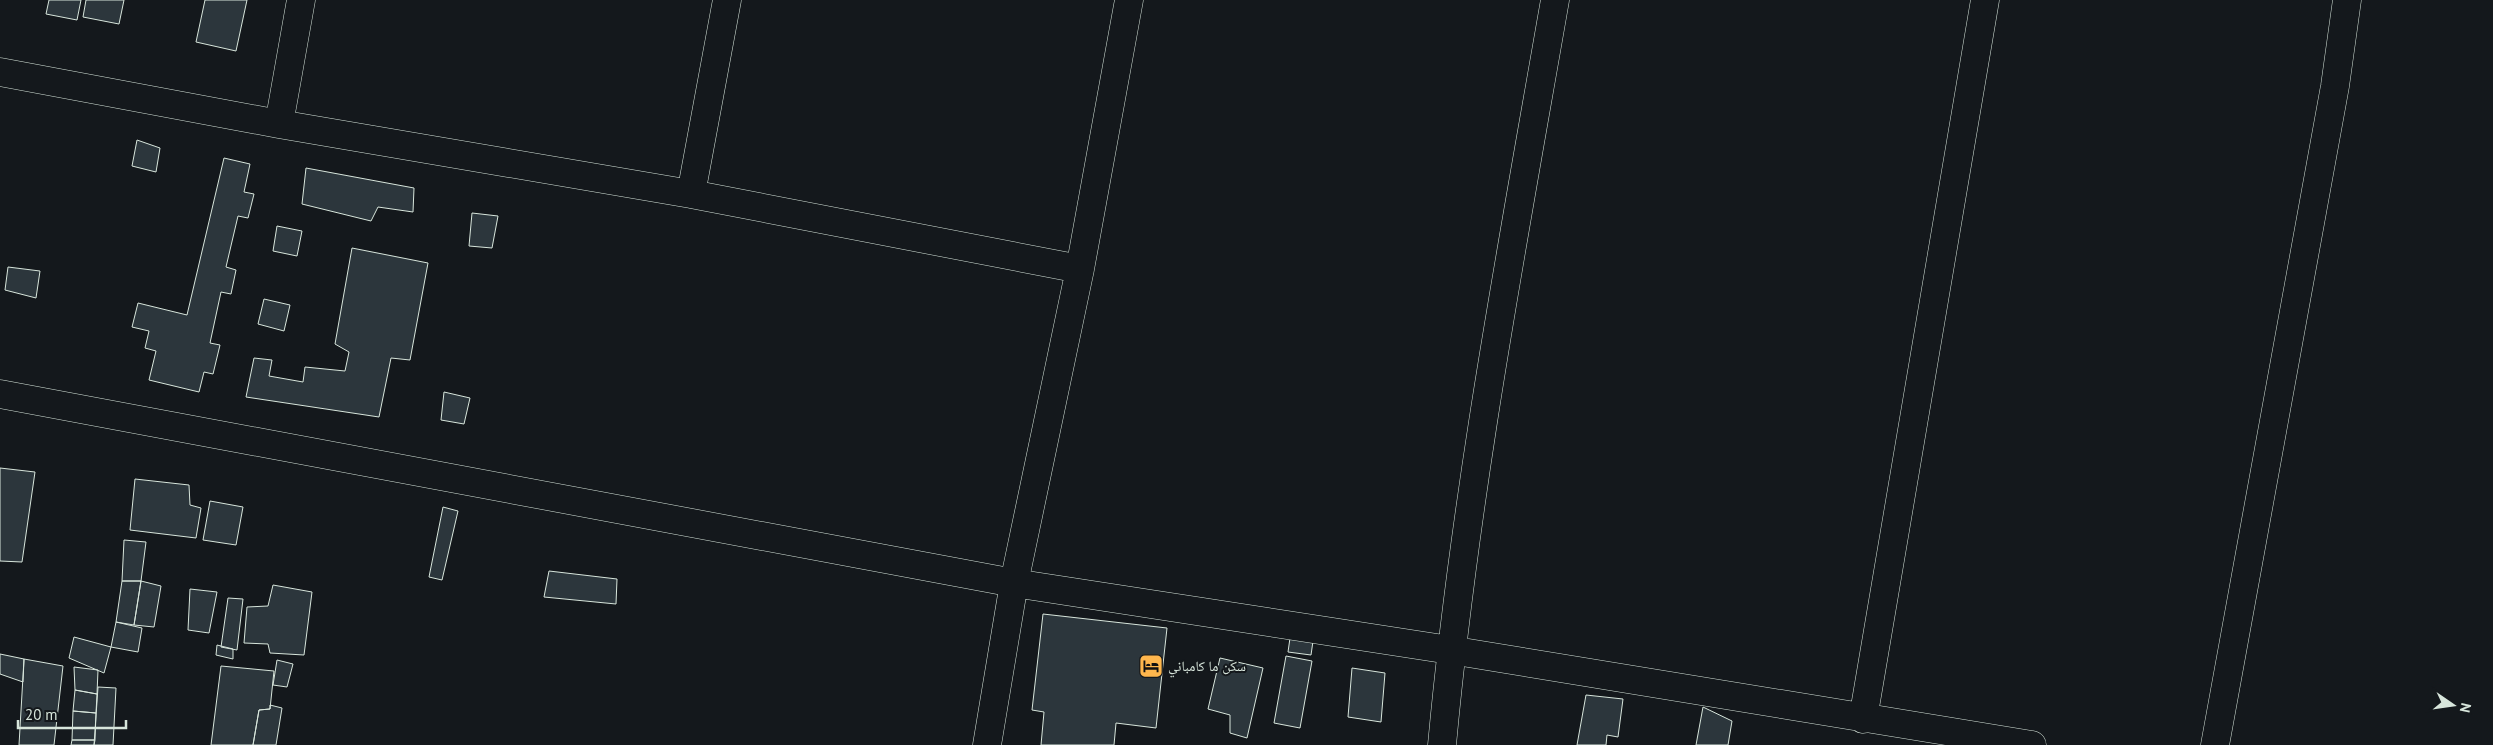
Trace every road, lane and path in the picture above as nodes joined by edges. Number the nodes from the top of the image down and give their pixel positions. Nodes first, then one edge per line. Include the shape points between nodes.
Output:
1 (301, 0) edge
2 (727, 0) edge
3 (1129, 0) edge
4 (1555, 0) edge
5 (1985, 0) edge
6 (2347, 0) edge
7 (0, 72) edge
8 (279, 124) junction
9 (691, 194) junction
10 (1080, 269) junction
11 (0, 394) edge
12 (1014, 583) junction
13 (1450, 650) junction
14 (1863, 718) junction
15 (987, 745) edge
16 (1442, 745) edge
17 (2032, 745) edge
18 (2215, 745) edge

1 - 8 street
2 - 9 street
3 - 10 street
4 - 13 street via 1500,315
5 - 14 street
6 - 18 street via 2333,96
7 - 8 street
8 - 9 street
9 - 10 street
10 - 12 street
11 - 12 street
12 - 13 street
12 - 15 street
13 - 14 street
13 - 16 street
14 - 17 street

